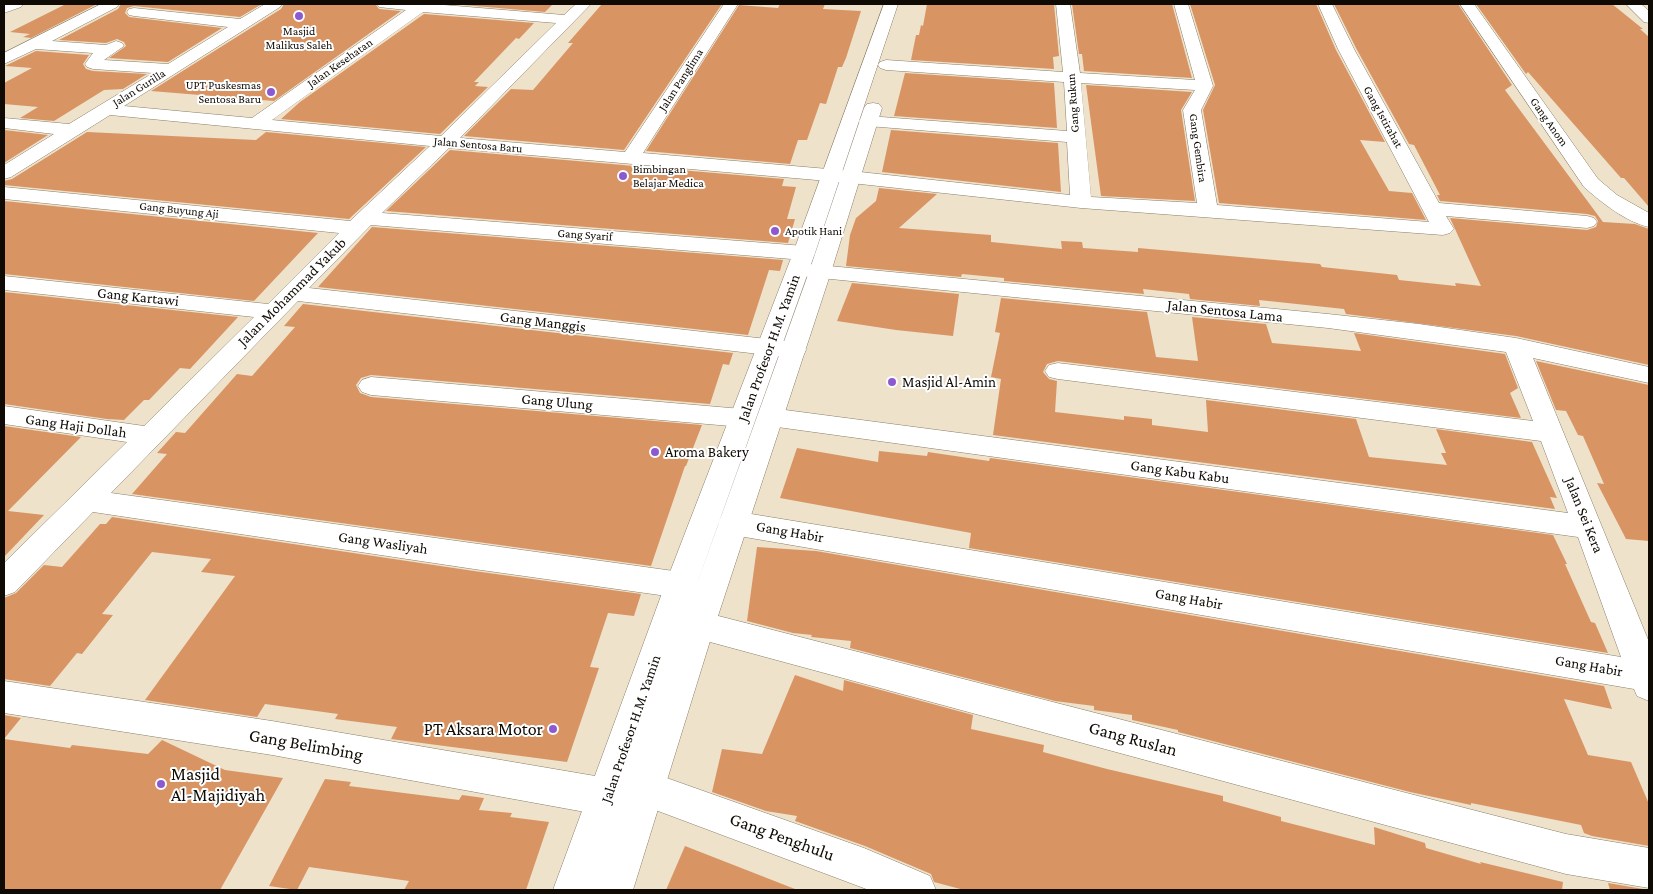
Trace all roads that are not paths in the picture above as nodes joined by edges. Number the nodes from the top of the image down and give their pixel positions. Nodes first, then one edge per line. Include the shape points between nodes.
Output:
1 (16, 4) edge
2 (112, 4) edge
3 (275, 4) edge
4 (384, 4) edge
5 (584, 4) edge
6 (731, 4) edge
7 (891, 4) edge
8 (906, 4) edge
9 (1063, 4) edge
10 (1181, 4) edge
11 (1325, 4) edge
12 (1467, 4) edge
13 (1633, 4) edge
14 (423, 5) edge
15 (4, 9) edge
16 (134, 12) dead end
17 (1649, 19) edge
18 (568, 20) junction
19 (242, 24) junction
20 (33, 44) junction
21 (4, 58) edge
22 (879, 68) junction
23 (170, 69) junction
24 (1072, 78) junction
25 (1205, 86) junction
26 (106, 109) junction
27 (868, 121) junction
28 (4, 123) edge
29 (256, 123) junction
30 (70, 130) junction
31 (1075, 137) junction
32 (445, 142) junction
33 (631, 157) junction
34 (4, 173) edge
35 (841, 176) junction
36 (4, 193) edge
37 (1081, 202) junction
38 (1434, 209) junction
39 (1208, 210) junction
40 (1649, 221) edge
41 (1587, 222) dead end
42 (360, 223) junction
43 (1444, 229) joint
44 (812, 263) junction
45 (4, 283) edge
46 (292, 293) junction
47 (273, 312) junction
48 (1516, 346) junction
49 (781, 349) junction
50 (1058, 371) dead end
51 (1649, 375) edge
52 (371, 386) dead end
53 (4, 415) edge
54 (770, 417) junction
55 (742, 418) junction
56 (1551, 433) junction
57 (149, 436) junction
58 (85, 500) junction
59 (733, 523) junction
60 (1589, 527) junction
61 (4, 583) edge
62 (681, 585) junction
63 (699, 625) junction
64 (1648, 680) edge
65 (4, 697) edge
66 (647, 789) junction
67 (607, 797) junction
68 (1649, 868) edge
69 (573, 890) edge
70 (613, 890) edge
71 (916, 890) edge

1 - 15 street
2 - 20 street
3 - 19 street, Jalan Gurilla
4 - 14 street
5 - 18 street, Jalan Mohammad Yakub
6 - 33 street, Jalan Panglima
7 - 22 street, Jalan Profesor H.M. Yamin
8 - 22 street, Jalan Profesor H.M. Yamin
9 - 24 street, Gang Rukun
10 - 25 street
11 - 38 street, Gang Istirahat via 1346,50
12 - 40 street, Gang Anom via 1592,183 1610,199
13 - 17 street
14 - 18 street
14 - 29 street, Jalan Kesehatan
16 - 19 street
18 - 32 street, Jalan Mohammad Yakub
19 - 23 street, Jalan Gurilla
20 - 21 street
20 - 23 street via 113,48 93,64
22 - 24 street
22 - 27 street, Jalan Profesor H.M. Yamin
22 - 35 street, Jalan Profesor H.M. Yamin
23 - 26 street, Jalan Gurilla
24 - 25 street
24 - 31 street, Gang Rukun
25 - 39 street, Gang Gembira via 1192,110
26 - 29 street, Jalan Sentosa Baru
26 - 30 street, Jalan Gurilla
27 - 31 street
27 - 35 street, Jalan Profesor H.M. Yamin
28 - 30 street
29 - 32 street, Jalan Sentosa Baru
30 - 34 street, Jalan Gurilla
31 - 37 street, Gang Rukun
32 - 33 street, Jalan Sentosa Baru
32 - 42 street, Jalan Mohammad Yakub
33 - 35 street, Jalan Sentosa Baru
35 - 37 street, Jalan Sentosa Baru
35 - 44 street, Jalan Profesor H.M. Yamin
36 - 42 street, Gang Buyung Aji
37 - 39 street, Jalan Sentosa Baru
38 - 41 street
38 - 43 street, Gang Istirahat
39 - 43 street, Jalan Sentosa Baru
42 - 44 street, Gang Syarif
42 - 46 street, Jalan Mohammad Yakub
44 - 48 street, Jalan Sentosa Lama via 1328,321
44 - 49 street, Jalan Profesor H.M. Yamin
45 - 47 street, Gang Kartawi
46 - 47 street, Jalan Mohammad Yakub
46 - 49 street, Gang Manggis
47 - 57 street, Jalan Mohammad Yakub
48 - 51 street, Jalan Sentosa Lama
48 - 56 street, Jalan Sei Kera
49 - 54 street, Jalan Profesor H.M. Yamin
49 - 55 street, Jalan Profesor H.M. Yamin
50 - 56 street
52 - 55 street, Gang Ulung
53 - 57 street, Gang Haji Dollah
54 - 59 street, Jalan Profesor H.M. Yamin
54 - 60 street, Gang Kabu Kabu
55 - 62 street, Jalan Profesor H.M. Yamin
56 - 60 street, Jalan Sei Kera
57 - 58 street, Jalan Mohammad Yakub
58 - 61 street, Jalan Mohammad Yakub
58 - 62 street, Gang Wasliyah
59 - 63 street, Jalan Profesor H.M. Yamin
59 - 64 street, Gang Habir
60 - 64 street, Jalan Sei Kera
62 - 67 street, Jalan Profesor H.M. Yamin
63 - 66 street, Jalan Profesor H.M. Yamin
63 - 68 street, Gang Ruslan via 1566,854
65 - 67 street, Gang Belimbing via 272,738
66 - 70 street, Jalan Profesor H.M. Yamin
66 - 71 street, Gang Penghulu
67 - 69 street, Jalan Profesor H.M. Yamin

